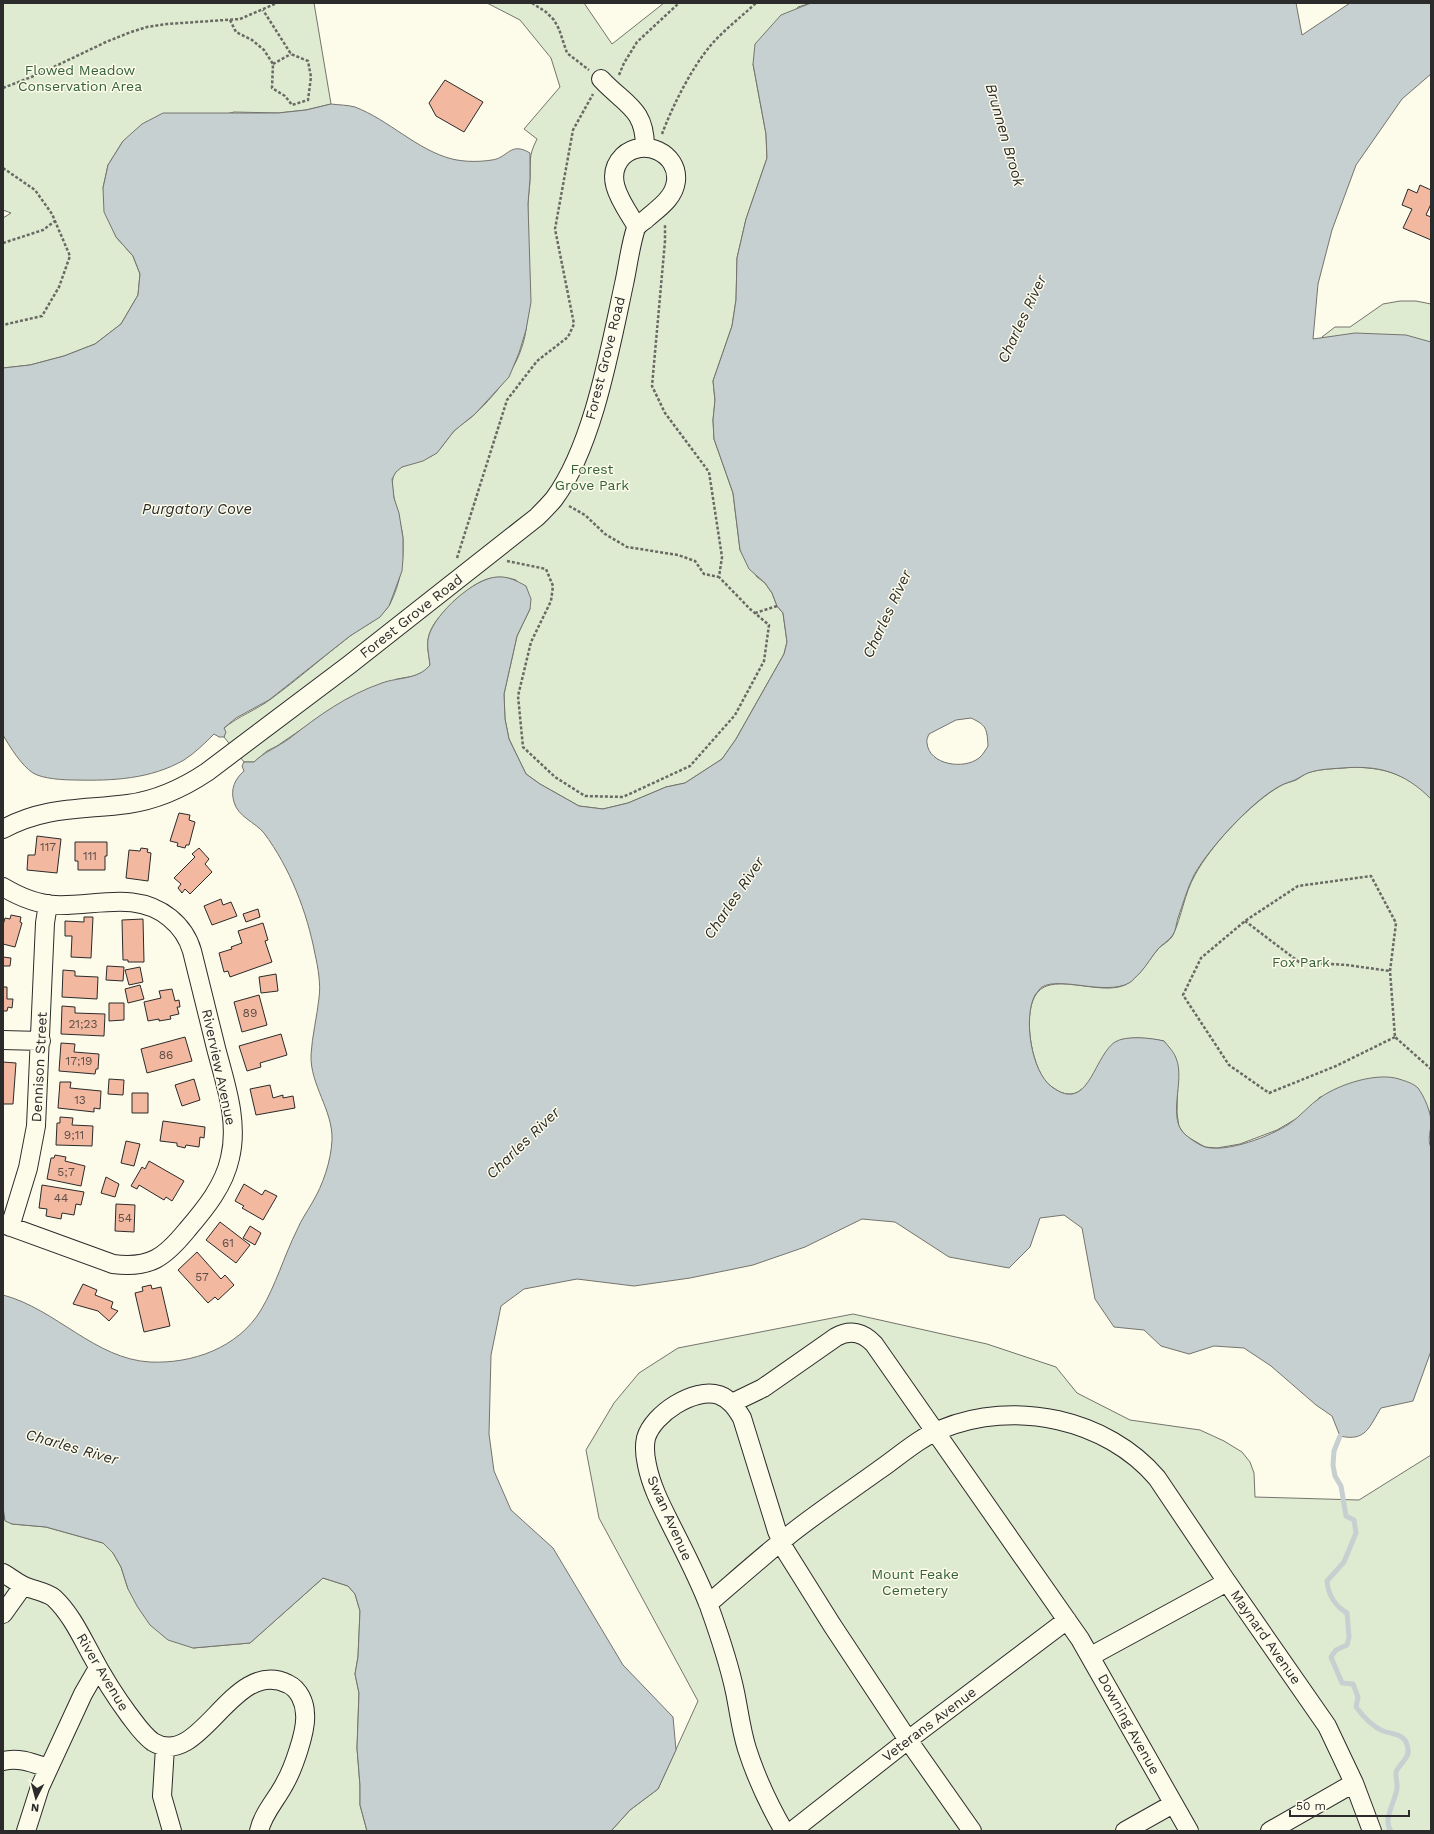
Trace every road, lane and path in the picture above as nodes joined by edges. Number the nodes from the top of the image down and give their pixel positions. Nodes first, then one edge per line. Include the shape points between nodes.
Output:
1 (277, 3) edge
2 (532, 3) edge
3 (679, 3) edge
4 (756, 3) edge
5 (263, 10) junction
6 (230, 20) junction
7 (291, 54) junction
8 (273, 64) junction
9 (601, 79) junction
10 (3, 88) edge
11 (614, 92) junction
12 (651, 148) junction
13 (3, 168) edge
14 (658, 209) junction
15 (55, 221) junction
16 (637, 226) junction
17 (3, 243) edge
18 (3, 325) edge
19 (554, 499) junction
20 (481, 561) junction
21 (719, 577) junction
22 (450, 585) junction
23 (777, 606) dead end
24 (755, 613) junction
25 (3, 830) edge
26 (3, 887) edge
27 (48, 904) junction
28 (1245, 921) junction
29 (1390, 971) junction
30 (1395, 1037) junction
31 (3, 1040) edge
32 (41, 1041) junction
33 (1431, 1069) edge
34 (6, 1226) edge
35 (732, 1403) junction
36 (935, 1432) junction
37 (781, 1541) junction
38 (3, 1573) edge
39 (1227, 1582) junction
40 (23, 1586) junction
41 (708, 1604) junction
42 (3, 1614) edge
43 (1067, 1620) junction
44 (1091, 1656) junction
45 (98, 1668) junction
46 (908, 1740) junction
47 (165, 1747) junction
48 (3, 1761) edge
49 (48, 1768) junction
50 (1354, 1783) junction
51 (1173, 1804) junction
52 (26, 1831) edge
53 (172, 1831) edge
54 (259, 1831) edge
55 (784, 1831) edge
56 (792, 1831) edge
57 (972, 1831) edge
58 (1124, 1831) edge
59 (1189, 1831) edge
60 (1270, 1831) edge
61 (1372, 1831) edge

1 - 5 path
2 - 9 path via 554,20 566,53
3 - 11 path via 637,42 624,62
4 - 12 path via 710,46
5 - 6 path
5 - 7 path
6 - 8 path via 236,32 264,50
6 - 10 path via 147,27 113,39
7 - 8 path
7 - 8 path via 308,61 311,77 308,100 292,105 285,96 272,88
9 - 11 street
9 - 22 path via 573,130 555,229 574,324 568,337 537,362 507,400
11 - 12 street via 630,105 642,121
12 - 14 street via 665,155 672,163 676,180 673,193
12 - 16 street via 634,149 624,156 617,165 614,175 615,189
13 - 15 path via 35,190
14 - 16 street
14 - 21 path via 664,219 666,234 652,386 665,413 709,472 722,556
15 - 17 path via 43,230
15 - 18 path via 70,256 59,287 42,316
16 - 19 street, Forest Grove Road via 607,361 589,424 574,464
19 - 20 street, Forest Grove Road via 538,517
19 - 21 path via 585,515 605,534 627,547 678,555 695,561 704,574
20 - 22 street, Forest Grove Road
20 - 24 path via 508,561 546,569 553,586 551,601 531,642 518,696 523,747 555,777 585,796 623,797 690,766 735,715 764,662 769,625
21 - 24 path
22 - 25 street, Forest Grove Road via 349,665 192,782 177,790 129,804 46,812
23 - 24 path
26 - 27 street, Riverview Avenue via 26,898
27 - 32 street, Dennison Street via 45,923
27 - 34 street, Riverview Avenue via 137,902 161,911 184,932 192,951 228,1096 233,1142 225,1174 206,1208 169,1252 148,1263 131,1266 113,1264
28 - 29 path via 1299,962
28 - 29 path via 1298,886 1371,876 1396,923
28 - 30 path via 1201,958 1183,995 1229,1065 1269,1093 1336,1066
29 - 30 path
30 - 33 path
31 - 32 street
32 - 34 street, Dennison Street via 38,1113 34,1140 28,1168
35 - 36 street, Downing Avenue via 763,1388 836,1337 852,1332 867,1337 874,1344
35 - 37 street via 745,1426
35 - 41 street, Swan Avenue via 713,1394 696,1396 678,1404 655,1422 646,1438 645,1446 647,1467 657,1497
36 - 37 street
36 - 39 street via 979,1418 1019,1415 1060,1420 1106,1438 1147,1465
36 - 43 street, Downing Avenue
37 - 41 street
37 - 46 street via 832,1625
38 - 40 street, River Avenue
39 - 44 street, Maynard Avenue
39 - 50 street, Maynard Avenue via 1319,1713
40 - 42 street
40 - 45 street, River Avenue via 53,1597 72,1620
41 - 55 street, Swan Avenue via 732,1680 747,1748 756,1774
43 - 44 street, Downing Avenue
43 - 46 street, Veterans Avenue
44 - 51 street, Downing Avenue
45 - 47 street, River Avenue via 112,1693 140,1730
45 - 49 street
46 - 56 street, Veterans Avenue
46 - 57 street
47 - 53 street via 162,1796
47 - 54 street via 178,1745 190,1739 230,1700 251,1684 280,1680 292,1686 301,1696 306,1714 303,1735 285,1783
48 - 49 street via 26,1761
49 - 52 street
50 - 60 street
50 - 61 street, Maynard Avenue
51 - 58 street
51 - 59 street, Downing Avenue

